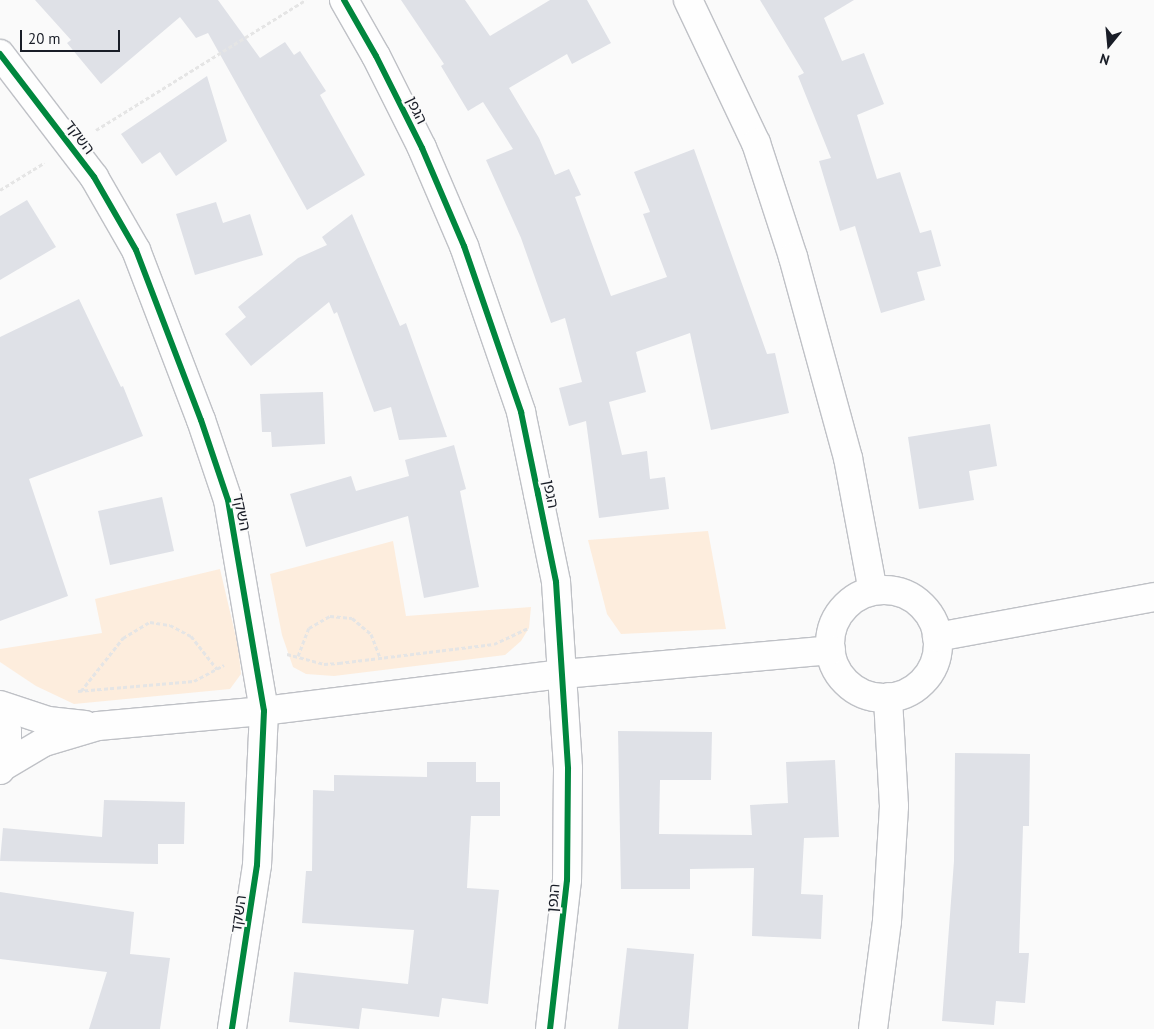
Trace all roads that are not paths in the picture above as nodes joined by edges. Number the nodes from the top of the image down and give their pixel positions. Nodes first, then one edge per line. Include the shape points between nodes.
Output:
1 (344, 0) edge
2 (688, 0) edge
3 (0, 54) edge
4 (873, 591) junction
5 (1154, 597) edge
6 (937, 637) junction
7 (831, 650) junction
8 (562, 674) junction
9 (888, 697) junction
10 (0, 705) edge
11 (0, 712) edge
12 (264, 712) junction
13 (98, 726) junction
14 (1, 769) edge
15 (232, 1029) edge
16 (550, 1029) edge
17 (873, 1029) edge

1 - 8 street, הגפן via 380,64 445,202 464,246 522,412 556,582
2 - 4 street via 756,143 793,257 848,458
3 - 12 street, השקד via 94,177 136,250 228,500
4 - 6 street via 890,590 906,594 919,603 930,615
4 - 7 street via 856,598 843,609 834,624
5 - 6 street
6 - 9 street via 936,661 927,676 914,689
7 - 8 street
7 - 9 street via 838,672 849,684 863,694
8 - 12 street
8 - 16 street, הגפן via 568,769 567,880
9 - 17 street via 894,806 887,921
10 - 13 street via 48,721
11 - 14 street via 7,731 7,750
12 - 13 street
12 - 15 street, השקד via 257,865
13 - 14 street via 44,742

